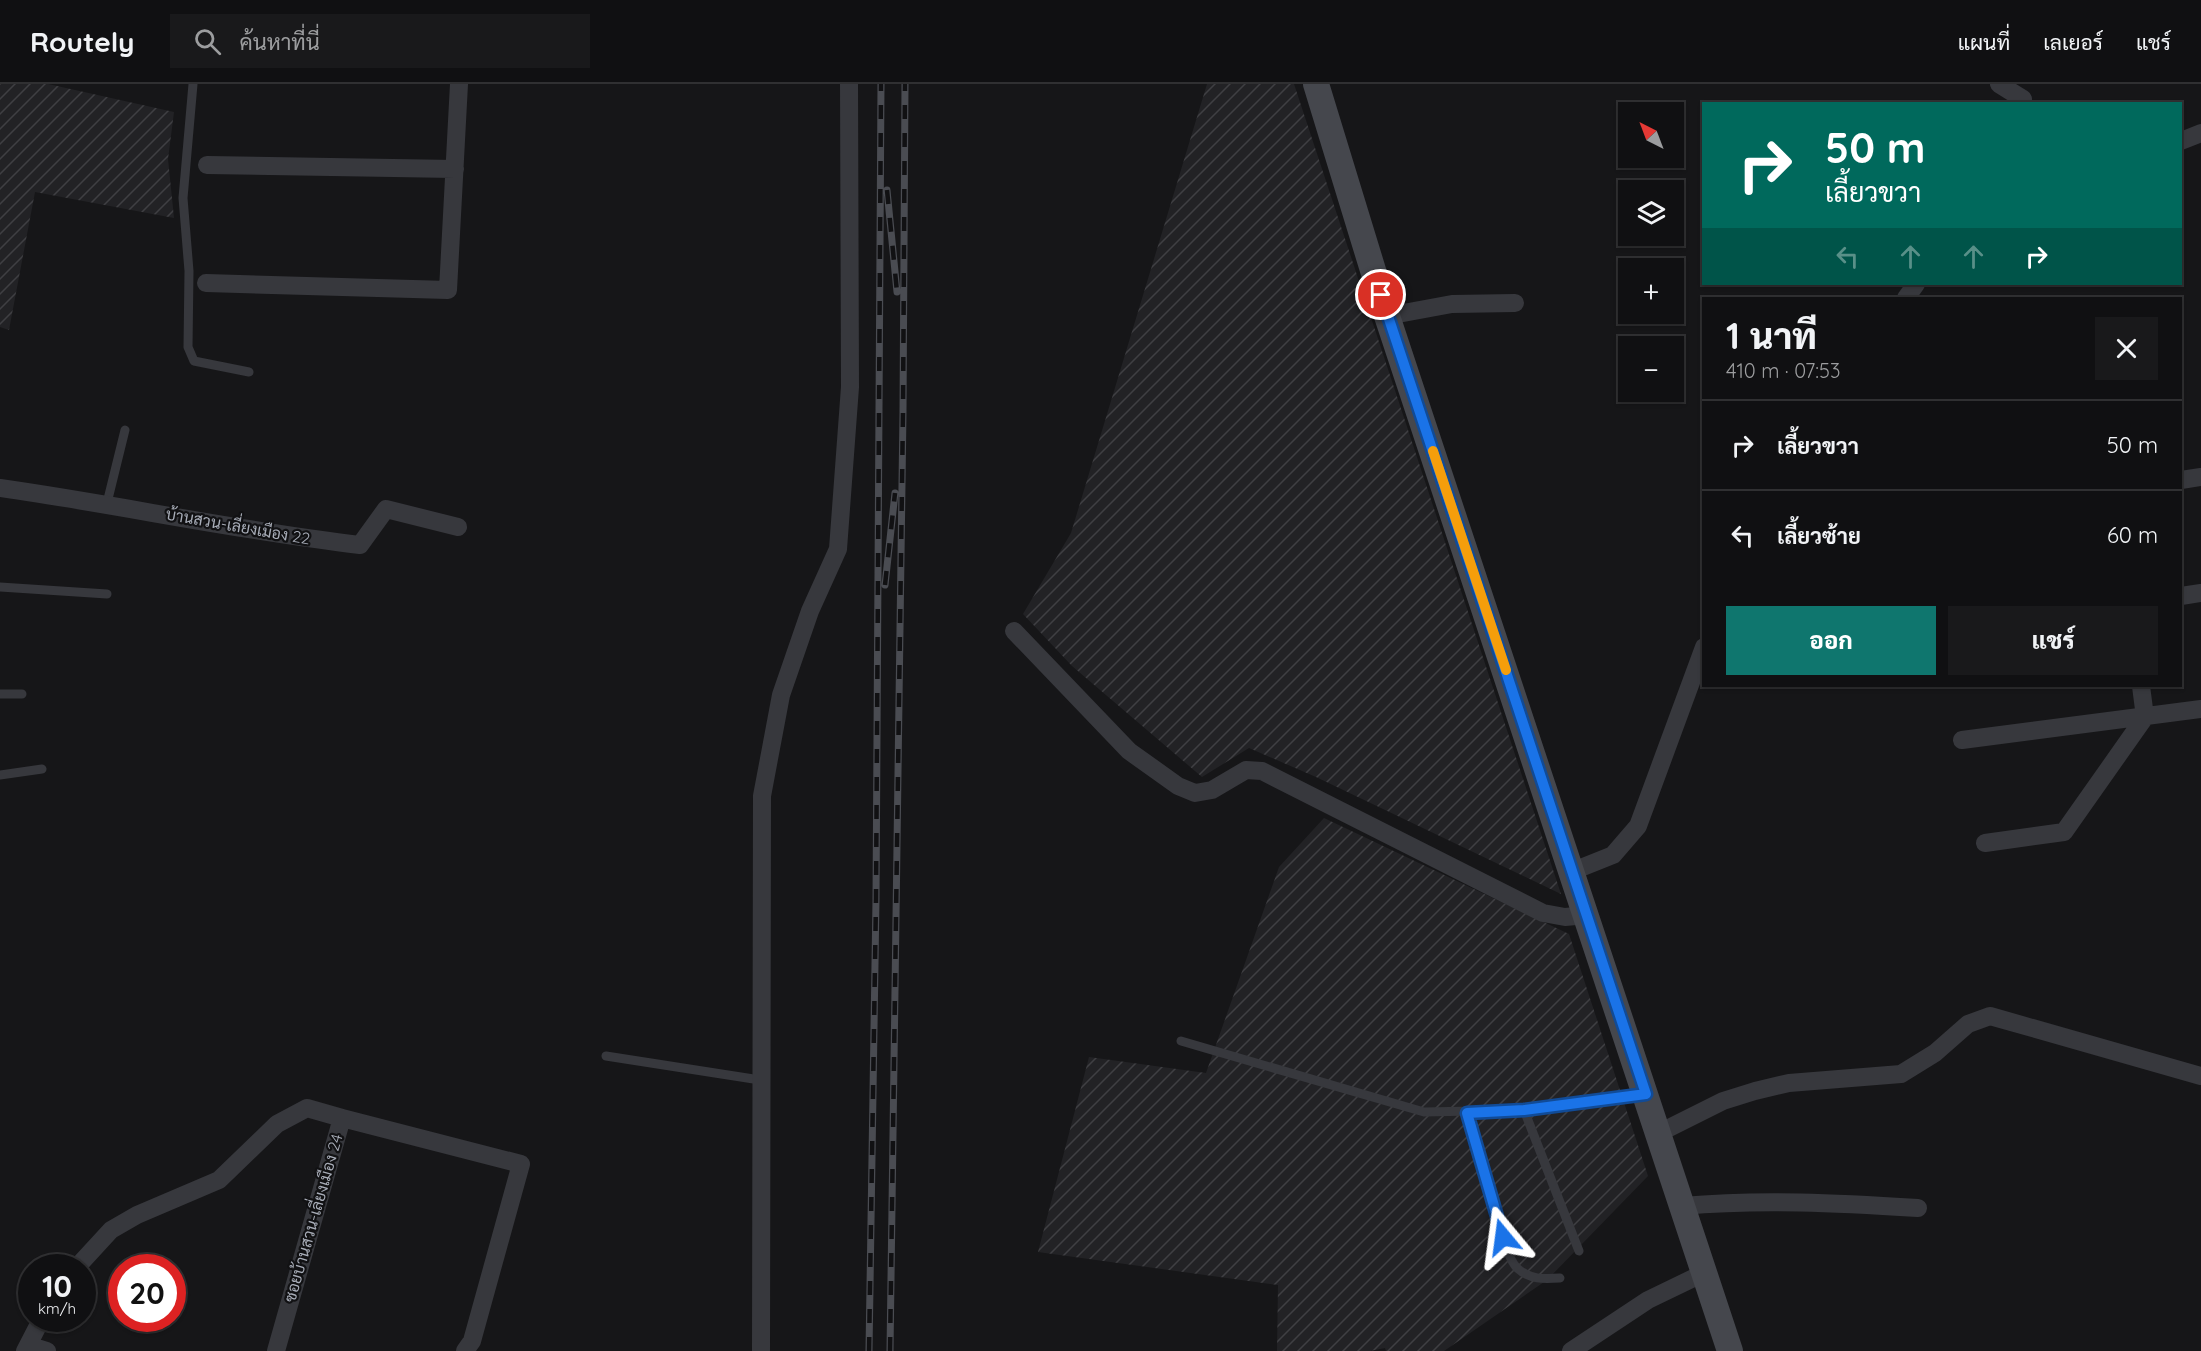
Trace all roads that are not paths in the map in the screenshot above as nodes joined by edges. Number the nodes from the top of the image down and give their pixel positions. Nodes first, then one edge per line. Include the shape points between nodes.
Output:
1 (193, 84) edge
2 (459, 84) edge
3 (849, 84) edge
4 (1316, 84) edge
5 (1999, 84) edge
6 (2023, 102) edge
7 (2201, 133) edge
8 (2182, 141) edge
9 (207, 165) dead end
10 (455, 169) junction
11 (206, 283) dead end
12 (1515, 303) dead end
13 (1387, 316) junction
14 (249, 372) dead end
15 (125, 430) dead end
16 (2201, 477) edge
17 (2182, 480) edge
18 (0, 488) edge
19 (107, 503) junction
20 (458, 527) dead end
21 (0, 587) edge
22 (2201, 593) edge
23 (107, 594) dead end
24 (2182, 596) edge
25 (1014, 631) dead end
26 (1702, 652) edge
27 (2141, 687) edge
28 (0, 694) edge
29 (22, 694) dead end
30 (2201, 709) edge
31 (2145, 717) junction
32 (1962, 740) dead end
33 (42, 769) dead end
34 (0, 775) edge
35 (1984, 843) dead end
36 (1573, 871) junction
37 (1587, 915) junction
38 (1181, 1041) dead end
39 (606, 1056) dead end
40 (2201, 1076) edge
41 (760, 1080) junction
42 (1646, 1094) junction
43 (1524, 1110) junction
44 (1467, 1113) junction
45 (342, 1118) junction
46 (1659, 1133) junction
47 (1682, 1206) junction
48 (1918, 1208) dead end
49 (1579, 1251) dead end
50 (89, 1254) edge
51 (1704, 1273) junction
52 (1560, 1278) dead end
53 (35, 1332) edge
54 (26, 1348) edge
55 (47, 1351) edge
56 (276, 1351) edge
57 (465, 1351) edge
58 (760, 1351) edge
59 (1571, 1351) edge
60 (1730, 1351) edge

1 - 14 lane via 183,188 189,271 188,347 194,361
2 - 10 street
3 - 41 street via 850,387 838,549 810,611 781,695 762,796
4 - 13 street
5 - 6 street
7 - 8 street
9 - 10 street
10 - 11 street via 448,290
12 - 13 street via 1452,304
13 - 36 street
15 - 19 lane
16 - 17 street
18 - 19 street, บ้านสวน-เลี่ยงเมือง 22
19 - 20 street, บ้านสวน-เลี่ยงเมือง 22 via 283,536 360,545 386,509
21 - 23 lane
22 - 24 street
25 - 37 street via 1129,751 1178,786 1203,792 1246,770 1262,771 1543,913
26 - 36 street via 1638,826 1614,855
27 - 31 street
28 - 29 lane
30 - 31 street
31 - 32 street
31 - 35 street via 2064,832
33 - 34 lane
36 - 37 street
37 - 42 street
38 - 44 lane via 1401,1107
39 - 41 lane
40 - 46 street via 1990,1016 1968,1024 1935,1053 1901,1074 1789,1083 1755,1091 1723,1101
41 - 58 street
42 - 43 lane
42 - 46 street
43 - 44 lane
43 - 49 lane
44 - 52 lane via 1509,1258 1528,1276
45 - 50 street, ซอยบ้านสวน-เลี่ยงเมือง 24 via 307,1108 277,1124 219,1180 137,1215 111,1230
45 - 56 street, ซอยบ้านสวน-เลี่ยงเมือง 24
45 - 57 street via 521,1164 472,1341
46 - 47 street
47 - 48 street via 1734,1201 1816,1201
47 - 51 street
51 - 59 street via 1648,1300
51 - 60 street
53 - 54 street
54 - 55 street

